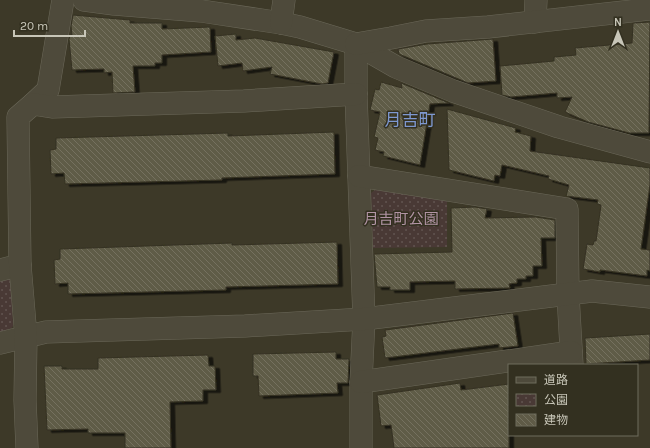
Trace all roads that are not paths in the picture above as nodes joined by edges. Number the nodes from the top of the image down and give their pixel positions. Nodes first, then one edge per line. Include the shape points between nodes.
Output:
1 (63, 0) edge
2 (84, 0) edge
3 (284, 0) edge
4 (536, 0) edge
5 (650, 9) edge
6 (535, 22) junction
7 (281, 23) junction
8 (356, 44) junction
9 (356, 94) junction
10 (33, 104) junction
11 (650, 152) edge
12 (359, 176) junction
13 (10, 267) edge
14 (568, 295) junction
15 (650, 297) edge
16 (364, 319) junction
17 (26, 337) junction
18 (0, 343) edge
19 (572, 358) edge
20 (519, 364) edge
21 (508, 365) edge
22 (361, 382) junction
23 (26, 448) edge
24 (361, 448) edge

1 - 10 street via 48,90
2 - 7 street via 201,11
3 - 7 street
4 - 6 street
5 - 6 street
6 - 8 street via 426,31
7 - 8 street
8 - 9 street
8 - 11 street via 396,67 453,91 559,127
9 - 10 street via 244,101 60,107
9 - 12 street
10 - 13 street via 18,117
12 - 14 street via 567,209
12 - 16 street
13 - 17 street
14 - 15 street via 592,291
14 - 16 street
14 - 19 street
16 - 17 street via 245,326 46,332
16 - 22 street
17 - 18 street
17 - 23 street
19 - 20 street
21 - 22 street
22 - 24 street

